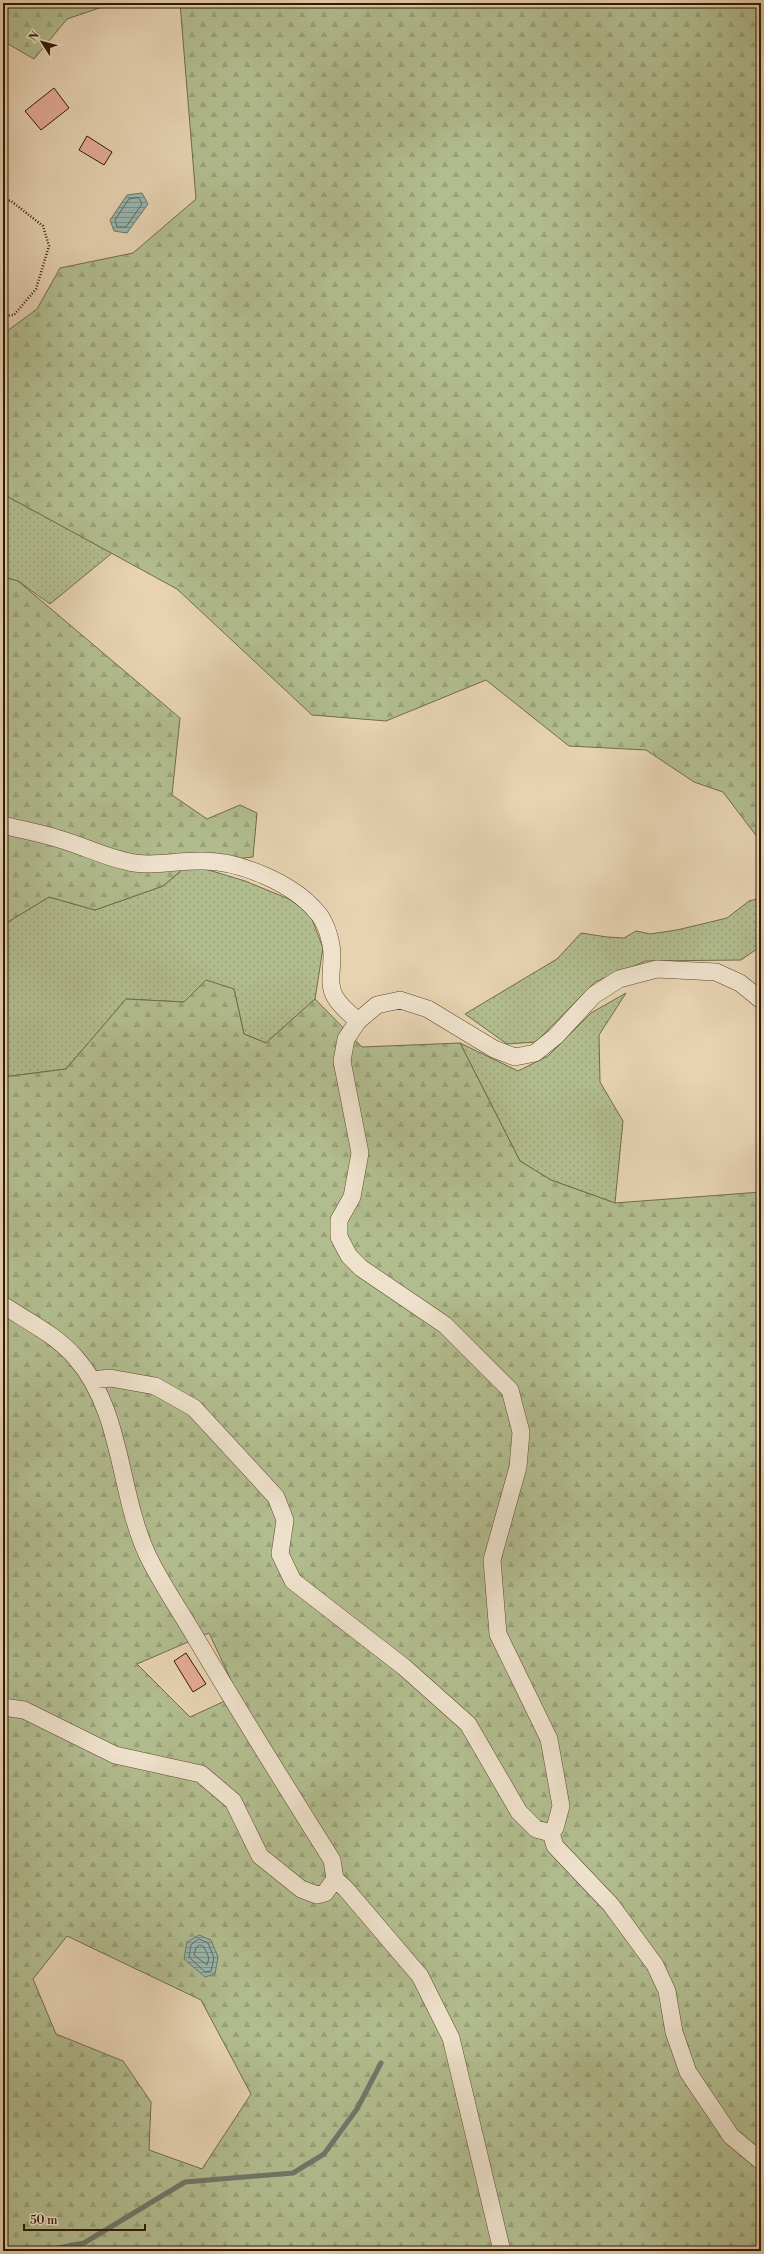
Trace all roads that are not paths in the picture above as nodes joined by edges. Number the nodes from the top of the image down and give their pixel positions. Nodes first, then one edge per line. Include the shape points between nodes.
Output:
1 (3, 825) edge
2 (761, 1000) edge
3 (358, 1021) junction
4 (3, 1305) edge
5 (92, 1380) junction
6 (3, 1707) edge
7 (551, 1833) junction
8 (334, 1879) junction
9 (761, 2161) edge
10 (502, 2251) edge

1 - 3 street via 59,839 125,861 149,865 202,861 225,863 264,876 293,890 318,912 332,954 331,982 335,997
2 - 3 street via 740,983 716,972 657,969 619,979 594,995 551,1040 535,1052 515,1057 494,1049 428,1009 400,1000 377,1005
3 - 7 street via 346,1039 342,1061 360,1153 352,1197 339,1220 339,1237 349,1256 361,1268 445,1325 510,1390 521,1432 518,1467 492,1560 498,1634 549,1739 561,1806 556,1828
4 - 5 street via 57,1340 75,1357
5 - 7 street via 110,1378 155,1386 194,1408 276,1497 285,1520 280,1554 293,1581 404,1667 468,1724 519,1812 536,1829
5 - 8 street via 107,1412 134,1518 147,1554 240,1714 332,1860
6 - 8 street via 24,1710 115,1755 201,1774 233,1801 260,1856 300,1889 317,1895 325,1893
7 - 9 street via 555,1846 611,1905 655,1965 667,1991 674,2032 688,2072 731,2136
8 - 10 street via 345,1888 420,1976 448,2032

